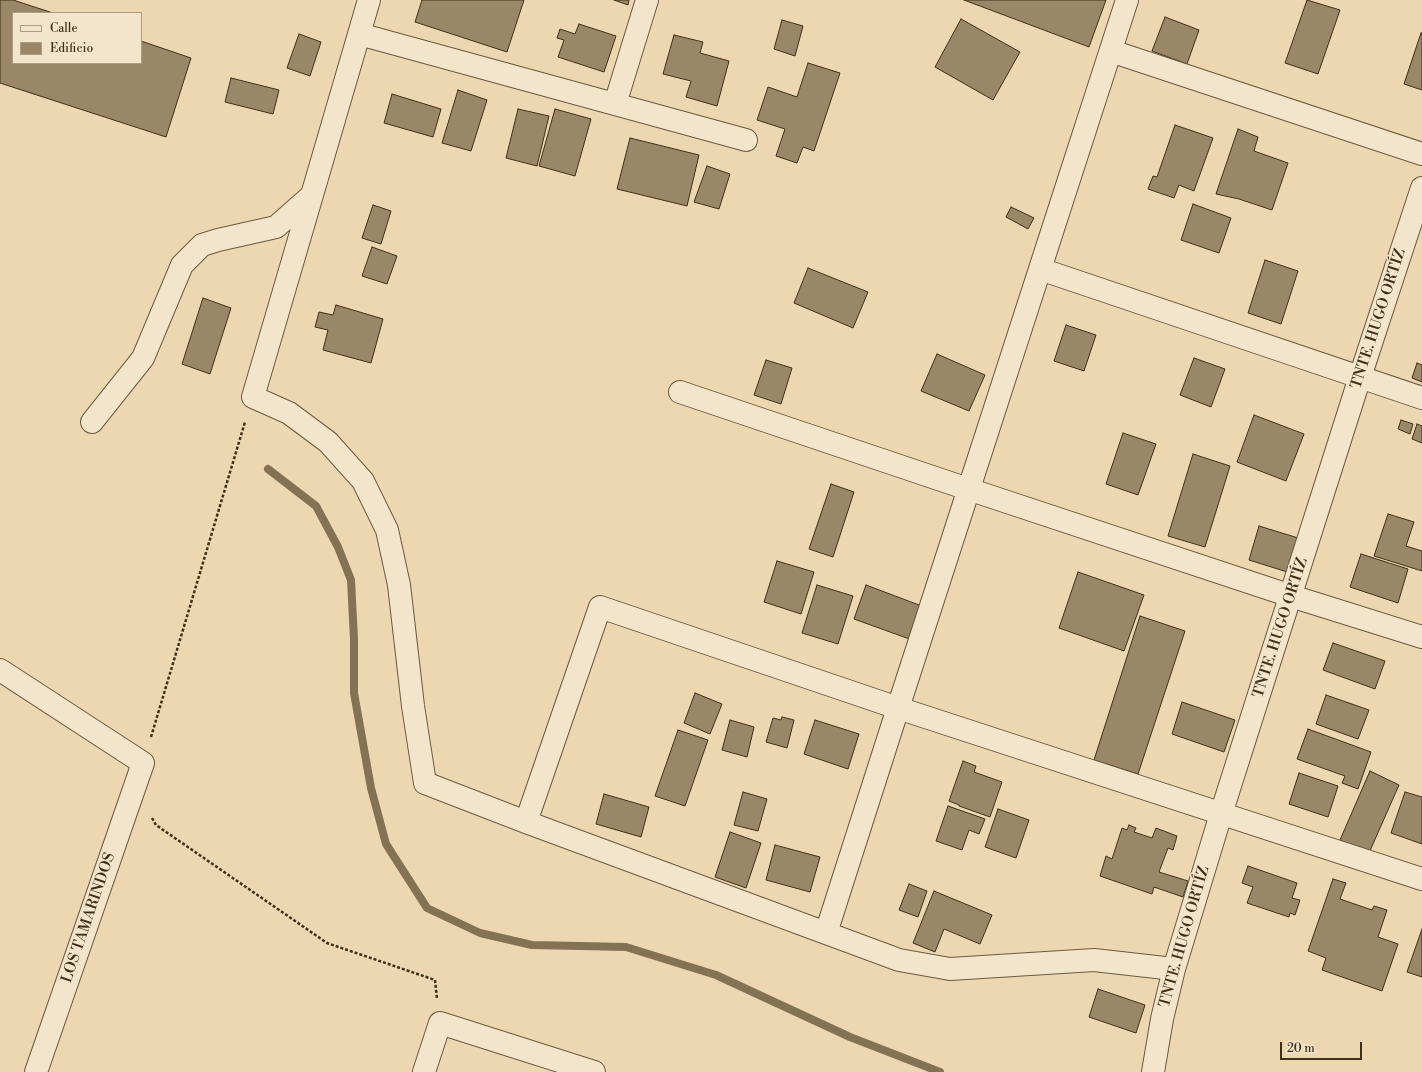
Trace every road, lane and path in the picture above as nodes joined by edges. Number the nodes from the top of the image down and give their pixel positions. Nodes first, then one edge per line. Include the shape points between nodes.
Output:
1 (369, 0) edge
2 (647, 0) edge
3 (1127, 0) edge
4 (359, 34) junction
5 (1111, 51) junction
6 (615, 104) junction
7 (746, 140) dead end
8 (1422, 154) edge
9 (1422, 188) edge
10 (311, 196) junction
11 (1040, 270) junction
12 (1360, 377) junction
13 (680, 392) dead end
14 (253, 396) junction
15 (1422, 398) edge
16 (92, 422) dead end
17 (968, 489) junction
18 (1291, 596) junction
19 (1422, 637) edge
20 (0, 670) edge
21 (898, 708) junction
22 (143, 763) junction
23 (135, 785) junction
24 (1221, 814) junction
25 (526, 822) junction
26 (1422, 879) edge
27 (826, 933) junction
28 (1174, 969) junction
29 (440, 1023) junction
30 (1154, 1071) edge
31 (36, 1072) edge
32 (424, 1072) edge
33 (594, 1072) edge

1 - 4 street
2 - 6 street
3 - 5 street
4 - 6 street
4 - 10 street
5 - 8 street
5 - 11 street
6 - 7 street
9 - 12 street, TNTE. HUGO ORTÍZ
10 - 14 street
10 - 16 street via 276,228 202,245 182,265 143,358
11 - 12 street
11 - 17 street
12 - 15 street
12 - 18 street, TNTE. HUGO ORTÍZ
13 - 17 street
14 - 22 path
14 - 25 street via 289,413 328,442 363,481 387,530 399,585 424,783
17 - 18 street
17 - 21 street
18 - 19 street
18 - 24 street, TNTE. HUGO ORTÍZ
20 - 22 street
21 - 24 street
21 - 25 street via 600,607
21 - 27 street
22 - 23 street, LOS TAMARINDOS
23 - 29 path via 156,825 327,943 435,980
23 - 31 street, LOS TAMARINDOS
24 - 26 street
24 - 28 street, TNTE. HUGO ORTÍZ
25 - 27 street
27 - 28 street via 898,960 950,969 1094,960
28 - 30 street, TNTE. HUGO ORTÍZ via 1162,1019
29 - 32 street
29 - 33 street

